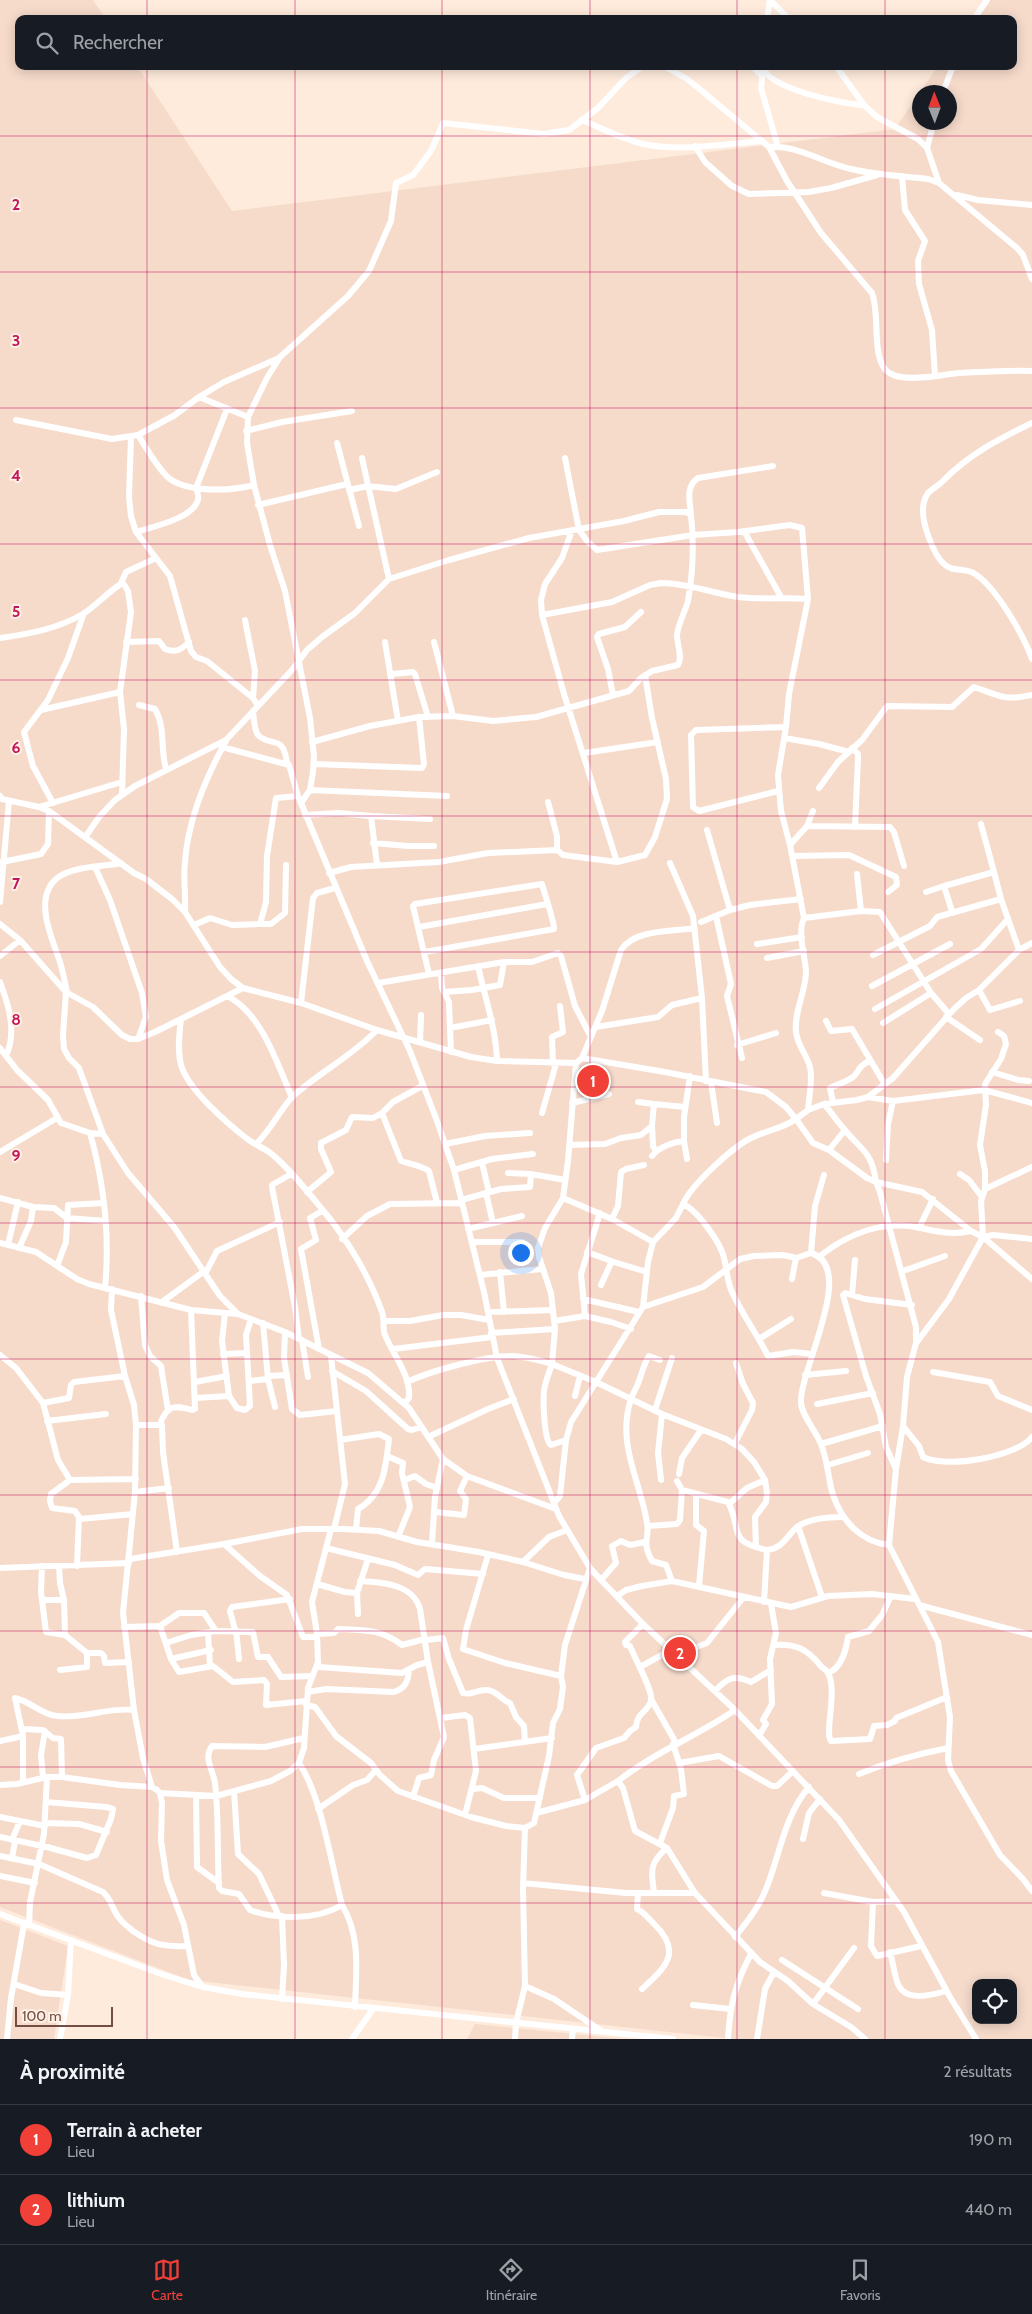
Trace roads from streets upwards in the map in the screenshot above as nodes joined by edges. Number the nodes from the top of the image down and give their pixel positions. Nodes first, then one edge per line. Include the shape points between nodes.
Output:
1 (770, 0) edge
2 (987, 0) edge
3 (768, 15) edge
4 (785, 15) edge
5 (977, 15) edge
6 (637, 70) edge
7 (670, 70) edge
8 (839, 70) edge
9 (951, 70) edge
10 (763, 71) edge
11 (946, 85) edge
12 (864, 105) junction
13 (582, 120) junction
14 (932, 130) edge
15 (762, 142) junction
16 (695, 146) junction
17 (770, 147) junction
18 (778, 147) junction
19 (927, 148) junction
20 (881, 174) junction
21 (902, 176) junction
22 (938, 183) junction
23 (795, 193) junction
24 (954, 194) junction
25 (1032, 205) edge
26 (1032, 279) edge
27 (280, 357) junction
28 (1032, 371) edge
29 (935, 376) junction
30 (199, 397) junction
31 (227, 408) junction
32 (352, 411) dead end
33 (248, 417) junction
34 (16, 420) dead end
35 (1032, 423) edge
36 (246, 431) junction
37 (135, 435) junction
38 (337, 443) dead end
39 (362, 458) dead end
40 (565, 458) dead end
41 (773, 466) dead end
42 (437, 472) dead end
43 (254, 485) junction
44 (368, 486) junction
45 (348, 487) junction
46 (196, 488) junction
47 (258, 505) junction
48 (691, 515) junction
49 (359, 526) dead end
50 (576, 530) junction
51 (744, 531) junction
52 (136, 532) junction
53 (693, 535) junction
54 (156, 558) junction
55 (389, 579) junction
56 (121, 583) junction
57 (690, 587) junction
58 (781, 597) junction
59 (808, 599) junction
60 (641, 612) dead end
61 (84, 613) junction
62 (542, 615) junction
63 (245, 620) dead end
64 (0, 638) edge
65 (126, 642) junction
66 (189, 642) junction
67 (385, 642) dead end
68 (434, 642) dead end
69 (300, 659) junction
70 (1032, 659) edge
71 (392, 674) junction
72 (645, 675) junction
73 (120, 692) junction
74 (613, 695) junction
75 (1032, 695) edge
76 (253, 698) junction
77 (139, 705) dead end
78 (570, 708) junction
79 (256, 709) junction
80 (41, 710) junction
81 (453, 716) junction
82 (418, 717) junction
83 (428, 717) junction
84 (398, 721) junction
85 (786, 727) junction
86 (784, 738) junction
87 (226, 740) junction
88 (312, 742) junction
89 (658, 742) junction
90 (222, 747) junction
91 (850, 750) junction
92 (584, 753) junction
93 (287, 764) junction
94 (314, 764) junction
95 (166, 769) junction
96 (122, 782) junction
97 (819, 788) dead end
98 (310, 790) junction
99 (778, 791) junction
100 (122, 795) junction
101 (298, 796) junction
102 (447, 796) dead end
103 (3, 799) edge
104 (548, 802) dead end
105 (53, 803) junction
106 (301, 803) junction
107 (39, 807) junction
108 (49, 811) junction
109 (813, 811) dead end
110 (305, 815) junction
111 (371, 816) junction
112 (430, 819) dead end
113 (981, 824) dead end
114 (807, 826) junction
115 (855, 827) junction
116 (707, 830) dead end
117 (86, 836) junction
118 (373, 843) junction
119 (790, 845) junction
120 (434, 846) dead end
121 (557, 850) junction
122 (793, 856) junction
123 (2, 862) junction
124 (617, 862) junction
125 (670, 862) dead end
126 (121, 863) junction
127 (286, 865) dead end
128 (377, 865) junction
129 (904, 866) dead end
130 (95, 867) junction
131 (994, 872) junction
132 (329, 873) junction
133 (857, 874) dead end
134 (944, 886) junction
135 (335, 888) junction
136 (888, 892) dead end
137 (926, 892) dead end
138 (801, 899) junction
139 (1000, 899) junction
140 (0, 902) edge
141 (547, 904) junction
142 (730, 910) junction
143 (861, 911) junction
144 (952, 911) junction
145 (186, 912) junction
146 (716, 916) junction
147 (804, 918) junction
148 (1008, 919) junction
149 (701, 922) dead end
150 (0, 924) edge
151 (260, 924) junction
152 (194, 925) junction
153 (419, 927) junction
154 (695, 928) junction
155 (9, 932) junction
156 (0, 934) edge
157 (802, 937) junction
158 (20, 940) junction
159 (899, 940) junction
160 (757, 944) dead end
161 (950, 944) dead end
162 (1032, 944) edge
163 (1019, 950) junction
164 (804, 951) junction
165 (425, 952) junction
166 (874, 955) dead end
167 (0, 956) edge
168 (767, 958) dead end
169 (504, 962) junction
170 (913, 963) junction
171 (478, 966) junction
172 (441, 973) junction
173 (429, 974) junction
174 (0, 982) edge
175 (378, 983) junction
176 (925, 983) junction
177 (872, 986) dead end
178 (243, 988) junction
179 (484, 989) junction
180 (980, 990) junction
181 (444, 992) junction
182 (67, 993) junction
183 (931, 993) junction
184 (227, 996) junction
185 (702, 998) junction
186 (1020, 1001) dead end
187 (301, 1003) junction
188 (560, 1006) dead end
189 (875, 1009) dead end
190 (421, 1015) dead end
191 (948, 1016) junction
192 (181, 1019) junction
193 (492, 1020) junction
194 (826, 1021) dead end
195 (883, 1023) dead end
196 (450, 1028) junction
197 (596, 1028) junction
198 (377, 1030) junction
199 (998, 1032) dead end
200 (776, 1033) dead end
201 (404, 1036) junction
202 (590, 1037) junction
203 (138, 1039) junction
204 (980, 1040) dead end
205 (420, 1042) junction
206 (737, 1045) junction
207 (0, 1048) edge
208 (451, 1052) junction
209 (6, 1056) junction
210 (582, 1058) junction
211 (742, 1058) dead end
212 (497, 1061) junction
213 (869, 1061) junction
214 (576, 1063) junction
215 (555, 1064) junction
216 (992, 1072) junction
217 (690, 1076) junction
218 (708, 1081) junction
219 (1028, 1081) dead end
220 (884, 1083) junction
221 (422, 1086) junction
222 (984, 1090) junction
223 (609, 1094) dead end
224 (868, 1097) junction
225 (292, 1098) junction
226 (893, 1101) junction
227 (572, 1102) junction
228 (638, 1102) dead end
229 (833, 1102) junction
230 (1032, 1103) edge
231 (654, 1104) junction
232 (824, 1104) junction
233 (685, 1107) junction
234 (808, 1110) junction
235 (382, 1113) junction
236 (542, 1113) dead end
237 (57, 1118) junction
238 (796, 1119) junction
239 (717, 1123) dead end
240 (652, 1126) junction
241 (845, 1130) junction
242 (90, 1133) junction
243 (530, 1133) dead end
244 (103, 1134) junction
245 (684, 1141) junction
246 (256, 1144) junction
247 (445, 1144) junction
248 (569, 1145) junction
249 (829, 1150) junction
250 (0, 1152) edge
251 (533, 1154) dead end
252 (687, 1159) dead end
253 (886, 1160) dead end
254 (482, 1163) junction
255 (644, 1165) dead end
256 (1032, 1167) edge
257 (454, 1170) junction
258 (508, 1173) dead end
259 (290, 1174) junction
260 (531, 1174) junction
261 (960, 1174) dead end
262 (824, 1175) dead end
263 (565, 1180) junction
264 (876, 1182) junction
265 (985, 1189) junction
266 (306, 1192) junction
267 (488, 1193) junction
268 (982, 1197) junction
269 (0, 1198) edge
270 (563, 1198) junction
271 (933, 1199) junction
272 (18, 1202) junction
273 (461, 1202) junction
274 (104, 1203) junction
275 (437, 1203) junction
276 (683, 1204) junction
277 (33, 1207) junction
278 (322, 1210) junction
279 (600, 1213) junction
280 (522, 1216) dead end
281 (67, 1218) junction
282 (612, 1219) junction
283 (105, 1222) junction
284 (280, 1222) junction
285 (493, 1222) junction
286 (889, 1226) junction
287 (920, 1228) junction
288 (468, 1229) junction
289 (971, 1231) junction
290 (983, 1238) junction
291 (342, 1239) junction
292 (1032, 1239) edge
293 (472, 1242) junction
294 (522, 1242) dead end
295 (653, 1242) junction
296 (0, 1244) edge
297 (8, 1245) junction
298 (19, 1248) junction
299 (587, 1252) junction
300 (811, 1253) junction
301 (820, 1256) junction
302 (945, 1256) dead end
303 (796, 1258) junction
304 (855, 1260) dead end
305 (614, 1262) junction
306 (57, 1266) junction
307 (542, 1269) junction
308 (725, 1270) junction
309 (903, 1271) junction
310 (500, 1272) junction
311 (647, 1272) junction
312 (204, 1273) junction
313 (480, 1275) junction
314 (792, 1279) dead end
315 (1032, 1279) edge
316 (600, 1285) dead end
317 (108, 1289) junction
318 (852, 1295) junction
319 (141, 1296) junction
320 (583, 1299) junction
321 (162, 1302) junction
322 (912, 1305) junction
323 (191, 1310) junction
324 (553, 1310) junction
325 (641, 1310) junction
326 (488, 1312) junction
327 (504, 1312) junction
328 (225, 1313) junction
329 (238, 1314) junction
330 (585, 1316) junction
331 (251, 1319) junction
332 (791, 1319) dead end
333 (489, 1320) junction
334 (384, 1321) junction
335 (554, 1321) junction
336 (263, 1323) junction
337 (555, 1329) junction
338 (630, 1329) junction
339 (284, 1332) junction
340 (491, 1335) junction
341 (759, 1338) junction
342 (301, 1340) junction
343 (916, 1343) junction
344 (319, 1349) junction
345 (393, 1349) junction
346 (247, 1352) junction
347 (223, 1354) junction
348 (812, 1354) junction
349 (0, 1355) edge
350 (331, 1356) junction
351 (497, 1358) junction
352 (672, 1358) dead end
353 (660, 1360) dead end
354 (736, 1362) dead end
355 (552, 1364) junction
356 (332, 1371) junction
357 (846, 1372) dead end
358 (933, 1372) dead end
359 (287, 1375) junction
360 (805, 1375) junction
361 (125, 1376) junction
362 (227, 1376) junction
363 (580, 1376) junction
364 (308, 1377) dead end
365 (268, 1378) junction
366 (250, 1381) junction
367 (195, 1382) junction
368 (407, 1382) junction
369 (596, 1382) junction
370 (873, 1393) junction
371 (229, 1396) junction
372 (575, 1396) dead end
373 (195, 1398) junction
374 (631, 1398) junction
375 (514, 1399) junction
376 (43, 1403) junction
377 (404, 1404) junction
378 (817, 1404) dead end
379 (274, 1407) dead end
380 (655, 1410) junction
381 (1032, 1410) edge
382 (168, 1411) junction
383 (338, 1412) junction
384 (106, 1414) dead end
385 (662, 1414) junction
386 (48, 1421) junction
387 (160, 1424) junction
388 (136, 1425) junction
389 (883, 1426) junction
390 (903, 1426) junction
391 (421, 1427) junction
392 (701, 1430) junction
393 (428, 1437) junction
394 (1032, 1437) edge
395 (340, 1440) junction
396 (566, 1440) junction
397 (735, 1444) junction
398 (821, 1444) junction
399 (868, 1453) dead end
400 (387, 1456) junction
401 (443, 1459) junction
402 (828, 1465) junction
403 (896, 1469) junction
404 (466, 1476) junction
405 (136, 1478) junction
406 (70, 1480) junction
407 (404, 1480) junction
408 (661, 1480) dead end
409 (765, 1480) junction
410 (169, 1488) junction
411 (437, 1488) junction
412 (682, 1490) junction
413 (135, 1492) junction
414 (696, 1494) junction
415 (729, 1504) junction
416 (555, 1506) junction
417 (435, 1512) junction
418 (133, 1514) junction
419 (842, 1517) junction
420 (80, 1519) junction
421 (648, 1526) junction
422 (798, 1526) junction
423 (333, 1529) junction
424 (356, 1529) junction
425 (567, 1530) junction
426 (398, 1537) junction
427 (645, 1542) junction
428 (432, 1543) junction
429 (224, 1544) junction
430 (889, 1545) junction
431 (756, 1547) junction
432 (326, 1548) junction
433 (767, 1550) junction
434 (177, 1552) junction
435 (488, 1555) junction
436 (368, 1559) junction
437 (129, 1561) junction
438 (523, 1562) junction
439 (42, 1566) junction
440 (59, 1566) junction
441 (78, 1566) junction
442 (0, 1568) edge
443 (590, 1568) junction
444 (483, 1574) junction
445 (585, 1579) junction
446 (601, 1580) junction
447 (360, 1581) junction
448 (672, 1581) junction
449 (317, 1584) junction
450 (699, 1586) junction
451 (356, 1593) junction
452 (617, 1596) junction
453 (891, 1596) junction
454 (822, 1597) junction
455 (742, 1598) junction
456 (290, 1599) junction
457 (914, 1599) junction
458 (42, 1600) junction
459 (64, 1600) junction
460 (767, 1603) junction
461 (919, 1605) junction
462 (358, 1614) dead end
463 (643, 1624) junction
464 (124, 1626) junction
465 (160, 1626) junction
466 (235, 1630) junction
467 (216, 1631) junction
468 (208, 1633) junction
469 (65, 1635) junction
470 (316, 1635) junction
471 (1032, 1635) edge
472 (425, 1640) junction
473 (166, 1643) junction
474 (774, 1645) junction
475 (210, 1650) junction
476 (671, 1650) junction
477 (87, 1653) junction
478 (678, 1658) junction
479 (172, 1659) junction
480 (239, 1659) dead end
481 (129, 1662) junction
482 (318, 1662) junction
483 (428, 1662) junction
484 (210, 1666) junction
485 (640, 1667) junction
486 (60, 1670) dead end
487 (409, 1670) junction
488 (771, 1670) junction
489 (828, 1673) junction
490 (312, 1676) junction
491 (561, 1676) junction
492 (715, 1691) junction
493 (308, 1692) junction
494 (947, 1698) junction
495 (651, 1699) junction
496 (306, 1703) junction
497 (134, 1710) junction
498 (735, 1710) junction
499 (441, 1718) junction
500 (45, 1731) junction
501 (23, 1732) junction
502 (759, 1736) junction
503 (304, 1738) junction
504 (552, 1738) junction
505 (0, 1742) edge
506 (525, 1742) junction
507 (675, 1744) junction
508 (948, 1748) junction
509 (474, 1749) junction
510 (299, 1762) junction
511 (679, 1763) junction
512 (376, 1770) junction
513 (793, 1771) junction
514 (859, 1774) dead end
515 (45, 1777) junction
516 (62, 1777) junction
517 (618, 1781) junction
518 (23, 1782) junction
519 (0, 1785) edge
520 (152, 1787) junction
521 (809, 1787) junction
522 (473, 1789) junction
523 (234, 1791) junction
524 (160, 1793) junction
525 (196, 1795) junction
526 (216, 1796) junction
527 (413, 1797) junction
528 (540, 1798) junction
529 (820, 1799) junction
530 (585, 1800) junction
531 (46, 1802) junction
532 (318, 1808) junction
533 (536, 1813) junction
534 (465, 1814) junction
535 (0, 1817) edge
536 (20, 1821) junction
537 (45, 1824) junction
538 (525, 1828) junction
539 (107, 1832) junction
540 (0, 1837) edge
541 (803, 1839) dead end
542 (14, 1840) junction
543 (660, 1843) junction
544 (42, 1846) junction
545 (667, 1848) junction
546 (0, 1856) edge
547 (12, 1858) junction
548 (39, 1864) junction
549 (0, 1876) edge
550 (35, 1883) junction
551 (219, 1883) junction
552 (523, 1883) junction
553 (1032, 1891) edge
554 (654, 1892) junction
555 (638, 1893) junction
556 (695, 1893) junction
557 (824, 1893) dead end
558 (896, 1901) junction
559 (873, 1902) junction
560 (342, 1905) junction
561 (0, 1914) edge
562 (281, 1916) junction
563 (26, 1924) junction
564 (735, 1937) junction
565 (71, 1940) junction
566 (188, 1946) junction
567 (921, 1946) junction
568 (854, 1948) dead end
569 (890, 1952) junction
570 (751, 1954) junction
571 (782, 1960) dead end
572 (774, 1972) junction
573 (14, 1984) junction
574 (203, 1986) junction
575 (525, 1986) junction
576 (824, 1988) junction
577 (642, 1989) dead end
578 (946, 1991) junction
579 (68, 1995) junction
580 (282, 1999) junction
581 (813, 2004) junction
582 (693, 2005) dead end
583 (355, 2007) junction
584 (373, 2008) junction
585 (858, 2009) dead end
586 (730, 2010) junction
587 (516, 2023) junction
588 (573, 2029) junction
589 (601, 2031) junction
590 (619, 2036) edge
591 (7, 2039) edge
592 (60, 2039) edge
593 (352, 2039) edge
594 (515, 2039) edge
595 (572, 2039) edge
596 (669, 2039) edge
597 (728, 2039) edge
598 (756, 2039) edge
599 (865, 2039) edge
600 (976, 2039) edge

1 - 3 street
1 - 4 street
2 - 5 street
6 - 13 street
7 - 15 street via 702,91
8 - 12 street
9 - 11 street
10 - 12 street via 788,87 834,101
10 - 18 street via 760,88
12 - 19 street
13 - 16 street via 644,144
13 - 27 street via 569,130 544,134 443,123 430,151 413,175 396,183 391,221 369,271 348,296
14 - 19 street
15 - 16 street
15 - 17 street
16 - 23 street via 705,162 739,190 749,194
17 - 18 street
17 - 23 street
18 - 20 street via 852,170
19 - 22 street
20 - 21 street
20 - 23 street via 831,188
21 - 22 street
21 - 29 street via 906,210 925,240 918,261 919,284 932,330
22 - 24 street
23 - 29 street via 821,233 872,293 876,303 877,343 884,369 901,377
24 - 25 street via 978,200
24 - 26 street via 1017,248
27 - 30 street
27 - 33 street
28 - 29 street
30 - 31 street
30 - 37 street
31 - 33 street
31 - 46 street
32 - 36 street
33 - 36 street
34 - 37 street via 112,439
35 - 70 street via 972,454 928,493 923,523 944,565 950,569 969,570 989,587 1010,615
36 - 43 street
37 - 46 street via 170,480
37 - 52 street via 129,497
38 - 45 street
39 - 44 street
40 - 50 street
41 - 48 street via 698,478 689,492
42 - 44 street via 396,489
43 - 46 street via 232,490
43 - 47 street
44 - 45 street
44 - 55 street
45 - 47 street
45 - 49 street
46 - 52 street via 199,498 196,506 180,518
47 - 69 street via 285,591
48 - 50 street via 686,512 659,512
48 - 53 street
50 - 53 street via 597,550
50 - 55 street via 482,550
50 - 62 street via 545,584
51 - 53 street
51 - 58 street
51 - 59 street via 790,526 802,528
52 - 54 street
53 - 57 street
54 - 56 street via 126,572
54 - 66 street via 170,576
55 - 69 street via 355,613 322,636
56 - 61 street
56 - 65 street via 127,587 130,598
57 - 58 street via 767,600
57 - 62 street via 655,583 619,600
57 - 72 street via 677,634 680,663
58 - 59 street
59 - 85 street via 789,694
60 - 74 street via 625,627 597,637
61 - 64 street via 36,633
61 - 80 street via 68,658
62 - 78 street
63 - 76 street via 255,671
65 - 66 street via 159,641 165,649 175,651
65 - 73 street
66 - 76 street via 190,651 196,657 207,661
67 - 71 street
68 - 81 street
69 - 79 street
69 - 88 street
71 - 83 street via 416,674
71 - 84 street
72 - 74 street via 629,691
72 - 89 street
73 - 80 street
73 - 96 street via 124,729
74 - 78 street
75 - 91 street via 1013,700 974,687 952,707 887,706 862,740
76 - 79 street
77 - 95 street via 155,709 159,717
78 - 81 street via 515,720
78 - 92 street
79 - 87 street
79 - 93 street via 259,736 278,743
80 - 105 street via 25,729 24,735 33,766
81 - 83 street
82 - 83 street
82 - 84 street
82 - 94 street via 422,768
84 - 88 street
85 - 86 street
85 - 99 street via 696,730 690,735 693,807 698,811
86 - 91 street
86 - 99 street via 779,758
87 - 90 street
87 - 95 street
88 - 94 street
89 - 92 street
89 - 124 street via 666,779 667,799 662,817 645,855
90 - 93 street
90 - 145 street via 191,828 184,862
91 - 97 street
91 - 115 street via 858,754
92 - 124 street
93 - 101 street via 291,767
94 - 98 street
95 - 100 street
96 - 100 street
96 - 105 street
98 - 102 street
98 - 106 street
99 - 119 street
100 - 117 street via 99,817
101 - 106 street
101 - 151 street via 276,798 267,856 266,902
103 - 107 street
103 - 123 street
104 - 121 street via 557,836
105 - 107 street
106 - 110 street
107 - 108 street
108 - 117 street
108 - 123 street via 48,844 41,854
109 - 114 street
110 - 111 street
110 - 132 street
111 - 112 street
111 - 118 street
113 - 131 street
114 - 115 street
114 - 119 street
115 - 129 street via 892,828
116 - 142 street
117 - 126 street
118 - 120 street
118 - 128 street
119 - 122 street
121 - 124 street via 563,855
121 - 128 street via 488,853 439,862
122 - 136 street via 857,857 896,877 897,884
122 - 138 street
123 - 140 street
125 - 154 street via 689,905
126 - 130 street
126 - 145 street via 157,887
127 - 151 street via 285,913 271,924
128 - 132 street
130 - 182 street via 61,876 48,892 45,906 49,933
130 - 203 street via 110,900 142,993 146,1017
131 - 134 street
131 - 139 street
132 - 135 street
133 - 143 street
134 - 137 street
134 - 144 street
135 - 175 street
135 - 187 street via 317,893 313,898
138 - 142 street
138 - 147 street
139 - 144 street
139 - 148 street
141 - 153 street
141 - 153 street via 539,883 428,902 413,906
141 - 165 street via 554,929
142 - 146 street
143 - 147 street
143 - 159 street via 880,912
144 - 159 street via 937,917 916,934
145 - 152 street
146 - 149 street
146 - 206 street via 732,984 727,996
147 - 157 street
148 - 163 street
148 - 176 street via 981,949
150 - 155 street
151 - 152 street via 232,925 210,918
152 - 178 street via 220,967
153 - 165 street
154 - 185 street
154 - 197 street via 650,934 626,942
155 - 156 street
155 - 158 street
157 - 160 street
157 - 164 street
158 - 167 street
158 - 182 street
159 - 166 street
159 - 170 street
161 - 170 street
162 - 163 street
163 - 180 street
164 - 168 street
164 - 234 street via 806,973 796,1026 798,1041 811,1074
165 - 173 street
169 - 171 street
169 - 179 street via 500,985
169 - 202 street via 532,962 558,953 575,1006
170 - 176 street
170 - 177 street
171 - 172 street
171 - 179 street
172 - 173 street
172 - 181 street
173 - 175 street
174 - 209 street via 11,1024 12,1038
175 - 201 street
176 - 183 street
176 - 189 street
178 - 184 street
178 - 187 street
179 - 181 street
179 - 193 street
180 - 186 street via 990,1010
180 - 191 street via 966,998
181 - 196 street via 449,1002
182 - 203 street via 94,1006 122,1035
182 - 244 street via 62,1035 64,1049 79,1068
183 - 191 street
183 - 195 street
184 - 192 street
184 - 225 street via 242,1004 254,1021
185 - 197 street via 672,1005 658,1017
185 - 218 street
187 - 198 street
188 - 215 street via 563,1032 552,1036
190 - 205 street
191 - 204 street
191 - 220 street via 893,1078
192 - 203 street
192 - 246 street via 182,1068 192,1084 226,1119
193 - 196 street
193 - 212 street
194 - 213 street via 831,1031 852,1029
196 - 208 street
197 - 202 street
198 - 201 street
198 - 225 street via 357,1050 314,1078
199 - 216 street via 1004,1036 1006,1044
200 - 206 street
201 - 205 street
201 - 221 street
202 - 210 street
205 - 208 street
206 - 211 street
207 - 209 street
208 - 212 street
209 - 237 street via 48,1100
210 - 214 street
210 - 217 street
212 - 215 street
213 - 220 street
213 - 229 street via 858,1067 855,1075 830,1088
214 - 215 street
214 - 227 street
215 - 236 street
216 - 219 street
216 - 222 street via 986,1079
217 - 218 street
217 - 233 street
218 - 238 street via 766,1092
218 - 239 street
220 - 224 street
221 - 235 street via 393,1102
221 - 247 street
222 - 226 street
222 - 230 street
222 - 265 street via 986,1105 980,1145
223 - 227 street
224 - 226 street
224 - 229 street
225 - 246 street
226 - 253 street
227 - 248 street
228 - 231 street
229 - 232 street
231 - 233 street
231 - 240 street
232 - 234 street
232 - 241 street
233 - 245 street
234 - 238 street
235 - 266 street via 371,1119 352,1117 346,1130 321,1143 331,1172
235 - 275 street via 401,1161 429,1171
237 - 242 street via 66,1125
237 - 250 street
238 - 249 street via 813,1142
238 - 276 street via 750,1138 734,1149 687,1195
240 - 245 street via 654,1153
240 - 248 street via 641,1135 605,1144
241 - 249 street
241 - 264 street via 862,1146
242 - 244 street
242 - 274 street via 100,1168
243 - 247 street via 485,1136
244 - 312 street via 128,1173 174,1227
245 - 252 street
246 - 259 street via 270,1153
247 - 257 street
248 - 263 street
249 - 264 street
251 - 254 street
254 - 257 street
254 - 267 street
255 - 282 street via 621,1172 618,1206
256 - 265 street
257 - 273 street
258 - 260 street
259 - 266 street
259 - 284 street via 272,1185
260 - 263 street
260 - 267 street via 530,1187
261 - 268 street
262 - 300 street via 815,1206
263 - 270 street
264 - 271 street via 922,1192
264 - 286 street
265 - 268 street
266 - 278 street
267 - 273 street
267 - 285 street
268 - 290 street
269 - 272 street
270 - 279 street
270 - 307 street via 540,1239
271 - 287 street
271 - 289 street
272 - 277 street
272 - 297 street
273 - 275 street
273 - 288 street
274 - 281 street via 69,1204
274 - 283 street
275 - 291 street via 390,1204 368,1216
276 - 295 street via 676,1218
276 - 308 street via 695,1211 718,1246
277 - 281 street via 54,1208
277 - 298 street via 31,1222
278 - 291 street
278 - 344 street via 310,1218 316,1240 301,1249
279 - 282 street
279 - 299 street
280 - 285 street
281 - 283 street
281 - 306 street via 66,1244
282 - 295 street
283 - 317 street
284 - 312 street via 217,1252
284 - 342 street
285 - 288 street
286 - 287 street
286 - 301 street via 846,1237
286 - 309 street
287 - 289 street via 950,1233
288 - 293 street
289 - 290 street
290 - 292 street
290 - 315 street
290 - 343 street via 949,1299
291 - 334 street via 362,1267
293 - 294 street
293 - 313 street
295 - 311 street
296 - 297 street
297 - 298 street
298 - 306 street via 39,1254
299 - 305 street
299 - 320 street via 581,1274
300 - 301 street
300 - 303 street
301 - 348 street via 829,1270 830,1280 825,1320
302 - 309 street
303 - 308 street via 754,1256 740,1259
303 - 314 street
304 - 318 street
305 - 311 street
305 - 316 street
306 - 317 street via 83,1282
307 - 310 street
307 - 324 street
308 - 325 street via 703,1287
308 - 341 street via 735,1298
309 - 322 street
310 - 313 street
310 - 327 street
311 - 325 street
312 - 321 street
312 - 329 street
313 - 326 street
317 - 319 street
317 - 361 street
318 - 322 street via 866,1300
318 - 370 street via 845,1293 843,1299
319 - 321 street
319 - 382 street via 145,1345 150,1356 162,1366
320 - 325 street
320 - 330 street
321 - 323 street
322 - 343 street
323 - 328 street
323 - 367 street
324 - 327 street
324 - 335 street
325 - 338 street
326 - 327 street
326 - 333 street
328 - 329 street
328 - 347 street
329 - 331 street
330 - 335 street
330 - 338 street
331 - 336 street
331 - 346 street via 246,1335
332 - 341 street
333 - 334 street via 443,1315 410,1322
333 - 340 street
334 - 345 street via 384,1334
335 - 337 street
336 - 339 street
336 - 365 street
337 - 340 street
337 - 355 street
338 - 369 street
339 - 342 street
339 - 359 street
340 - 345 street
340 - 351 street
341 - 348 street via 768,1356 794,1352
342 - 344 street
342 - 364 street
343 - 390 street via 907,1377
344 - 350 street
345 - 368 street
346 - 347 street
346 - 366 street
347 - 362 street
348 - 360 street
349 - 376 street via 16,1368
350 - 356 street
350 - 377 street via 376,1378
351 - 355 street via 534,1358
351 - 368 street via 443,1369
351 - 375 street
352 - 380 street
353 - 374 street via 649,1356
354 - 397 street via 753,1403
355 - 363 street
355 - 396 street via 544,1390 547,1441 552,1445
356 - 383 street
356 - 391 street via 366,1391 408,1429
357 - 360 street
358 - 381 street via 990,1382 998,1396
359 - 365 street
359 - 383 street via 291,1407 298,1414
360 - 398 street via 801,1405
361 - 376 street via 74,1382 70,1398
361 - 388 street
362 - 367 street
362 - 371 street
363 - 369 street
363 - 372 street
365 - 366 street
365 - 379 street
366 - 371 street via 248,1409 237,1408
367 - 373 street
368 - 377 street via 409,1398
369 - 374 street
369 - 396 street via 571,1422
370 - 378 street
370 - 389 street
371 - 373 street
373 - 382 street via 195,1409 179,1405
374 - 380 street
374 - 421 street via 628,1453
375 - 393 street
375 - 416 street
376 - 386 street
377 - 391 street
380 - 385 street
382 - 387 street
383 - 395 street
384 - 386 street
385 - 392 street
385 - 408 street via 658,1453
386 - 406 street via 58,1460
387 - 388 street
387 - 410 street
388 - 405 street
389 - 398 street
389 - 403 street via 886,1447
390 - 394 street via 924,1457 937,1462 963,1462 1004,1452 1024,1446
390 - 403 street
391 - 393 street
392 - 397 street
392 - 412 street via 682,1458 678,1478
393 - 401 street
395 - 400 street via 381,1434 389,1439
395 - 423 street via 344,1484
396 - 416 street via 560,1496
397 - 409 street via 754,1462
398 - 402 street
399 - 402 street
400 - 407 street via 404,1463
400 - 424 street via 381,1484 369,1503 358,1511
401 - 404 street
401 - 411 street
402 - 419 street via 833,1494
403 - 430 street
404 - 416 street
404 - 417 street via 460,1491 466,1499 464,1515
405 - 406 street
405 - 413 street
406 - 420 street via 51,1494 50,1505 54,1509 75,1511
407 - 411 street via 415,1476
407 - 426 street via 410,1508
409 - 415 street via 747,1488
409 - 431 street via 766,1502 755,1516
410 - 413 street
410 - 434 street
411 - 417 street
412 - 414 street
412 - 421 street via 677,1524
413 - 418 street
414 - 415 street
414 - 450 street via 696,1525 704,1531
415 - 431 street via 739,1538
416 - 425 street
417 - 428 street
418 - 420 street
418 - 437 street
419 - 422 street via 818,1519
419 - 430 street via 864,1538
420 - 441 street
421 - 427 street
422 - 433 street via 782,1546
422 - 454 street
423 - 424 street
423 - 429 street via 302,1529
423 - 432 street
424 - 426 street
425 - 438 street via 549,1537
425 - 443 street
426 - 428 street
427 - 446 street via 630,1545 621,1541 612,1546 616,1563
427 - 448 street via 652,1560 666,1565
428 - 435 street
429 - 434 street
429 - 456 street
430 - 457 street
431 - 433 street
432 - 436 street
432 - 449 street
433 - 460 street
434 - 437 street
435 - 438 street
435 - 444 street
436 - 444 street via 395,1565 418,1575 425,1569
436 - 447 street
437 - 441 street
437 - 464 street via 122,1598
438 - 445 street
439 - 440 street
439 - 442 street
439 - 458 street
440 - 441 street
440 - 459 street
443 - 445 street
443 - 446 street
444 - 491 street via 463,1649
445 - 491 street via 565,1645
446 - 452 street
447 - 451 street
447 - 472 street via 406,1589 419,1605
448 - 450 street
448 - 452 street via 626,1590
449 - 451 street
449 - 470 street via 312,1602
450 - 455 street
451 - 462 street
452 - 463 street
453 - 454 street
453 - 457 street
453 - 489 street via 882,1615 869,1630 848,1637 846,1654 834,1671
454 - 460 street via 791,1607
455 - 460 street
455 - 478 street via 707,1643 686,1651
456 - 466 street via 232,1607 230,1611
456 - 470 street via 303,1637
457 - 461 street
458 - 459 street
458 - 469 street via 46,1632
459 - 469 street
460 - 474 street via 776,1633
461 - 471 street
461 - 494 street via 938,1642
463 - 476 street
463 - 485 street via 625,1642
464 - 465 street
464 - 481 street
465 - 467 street via 179,1613 204,1613
465 - 473 street
466 - 467 street
466 - 480 street
466 - 490 street via 253,1632 258,1657 268,1657 281,1677
467 - 468 street
468 - 473 street
468 - 475 street
469 - 477 street
470 - 472 street via 334,1633 338,1629 374,1630 402,1645
470 - 482 street
472 - 483 street
472 - 506 street via 443,1638 463,1693 486,1690 498,1693 510,1703 524,1726
473 - 479 street
474 - 488 street via 770,1652
474 - 489 street via 792,1645 810,1653
475 - 479 street
475 - 484 street
476 - 478 street
476 - 485 street
477 - 481 street via 101,1653 105,1663
477 - 486 street via 87,1667
478 - 492 street
479 - 484 street via 180,1672
481 - 497 street
482 - 487 street via 319,1667 402,1673
482 - 490 street
483 - 487 street
483 - 499 street
484 - 496 street via 233,1682 264,1680 267,1684 266,1705
485 - 495 street
487 - 493 street via 403,1688 394,1692 326,1689
488 - 492 street via 751,1682 743,1678 729,1679
488 - 502 street via 772,1704 763,1716 766,1724
489 - 494 street via 833,1693 829,1738 835,1742 870,1740 874,1726 889,1725 913,1710
490 - 493 street
491 - 504 street via 560,1709 553,1723
492 - 498 street
493 - 496 street
494 - 508 street via 951,1719
495 - 507 street
495 - 530 street via 637,1717 636,1728 624,1738 596,1748 576,1775
496 - 503 street
496 - 512 street via 315,1707 336,1736 352,1746
497 - 501 street via 121,1708 78,1716 55,1716 15,1697
497 - 520 street
498 - 502 street
498 - 507 street via 696,1735
499 - 509 street via 469,1716
499 - 527 street via 444,1740 431,1775 419,1778
500 - 501 street
500 - 515 street via 41,1755
500 - 516 street via 53,1738 61,1739
501 - 505 street
501 - 518 street
502 - 513 street
503 - 510 street via 303,1756
503 - 526 street via 265,1747 212,1746 207,1758
504 - 506 street
504 - 528 street
506 - 509 street
507 - 511 street
507 - 517 street
508 - 514 street via 894,1761
508 - 553 street via 954,1779 1000,1855
509 - 522 street via 476,1771
510 - 523 street via 272,1781
510 - 532 street
511 - 513 street via 719,1756 772,1786 777,1786
511 - 543 street via 684,1795 674,1796
512 - 527 street via 390,1786
512 - 532 street via 365,1781 353,1785
513 - 521 street
515 - 516 street
515 - 518 street
515 - 531 street
516 - 520 street
517 - 530 street
517 - 543 street via 623,1788 635,1832
518 - 519 street
520 - 524 street
521 - 529 street
521 - 564 street via 797,1802 766,1890 756,1910
522 - 528 street via 482,1788 504,1798
522 - 534 street
523 - 526 street
523 - 562 street via 238,1854 259,1874
524 - 525 street
524 - 566 street via 165,1872
525 - 526 street
525 - 551 street via 197,1867
526 - 551 street
527 - 534 street
528 - 533 street
529 - 541 street via 809,1813
529 - 558 street via 845,1828
530 - 533 street
531 - 537 street
531 - 539 street via 111,1808 114,1811
532 - 560 street
533 - 538 street via 534,1823
534 - 538 street via 492,1823
535 - 536 street
536 - 537 street
536 - 542 street
537 - 539 street via 79,1824
537 - 544 street
538 - 552 street
539 - 544 street via 98,1852 90,1858
540 - 542 street
542 - 544 street
542 - 547 street
543 - 545 street
544 - 548 street
545 - 554 street via 654,1861
545 - 556 street
546 - 547 street
547 - 548 street
548 - 550 street
548 - 566 street via 103,1892 123,1924 146,1940 167,1946
549 - 550 street
550 - 563 street
551 - 562 street via 222,1891 242,1896 250,1910
552 - 555 street
552 - 575 street
554 - 555 street
554 - 556 street
555 - 577 street via 638,1909 669,1943 669,1957 664,1968
556 - 564 street
557 - 559 street
558 - 559 street
558 - 567 street
559 - 569 street via 871,1946 877,1956
560 - 562 street via 319,1914
560 - 583 street via 350,1918 356,1948
561 - 563 street
562 - 580 street
563 - 565 street
563 - 573 street
564 - 570 street
565 - 574 street via 128,1963
565 - 579 street
566 - 574 street via 194,1975
567 - 569 street
567 - 578 street
568 - 576 street
569 - 578 street via 901,1990 920,1997
570 - 572 street
570 - 586 street via 738,1979
571 - 576 street
572 - 581 street
572 - 598 street via 765,1989
573 - 579 street via 41,1993
573 - 591 street
574 - 580 street
575 - 587 street
575 - 589 street via 554,1998
576 - 581 street
576 - 585 street
578 - 600 street
579 - 592 street
580 - 583 street
581 - 599 street
582 - 586 street
583 - 584 street
584 - 587 street
584 - 593 street
586 - 597 street
587 - 588 street
587 - 594 street
588 - 589 street
588 - 595 street
589 - 590 street
590 - 596 street

